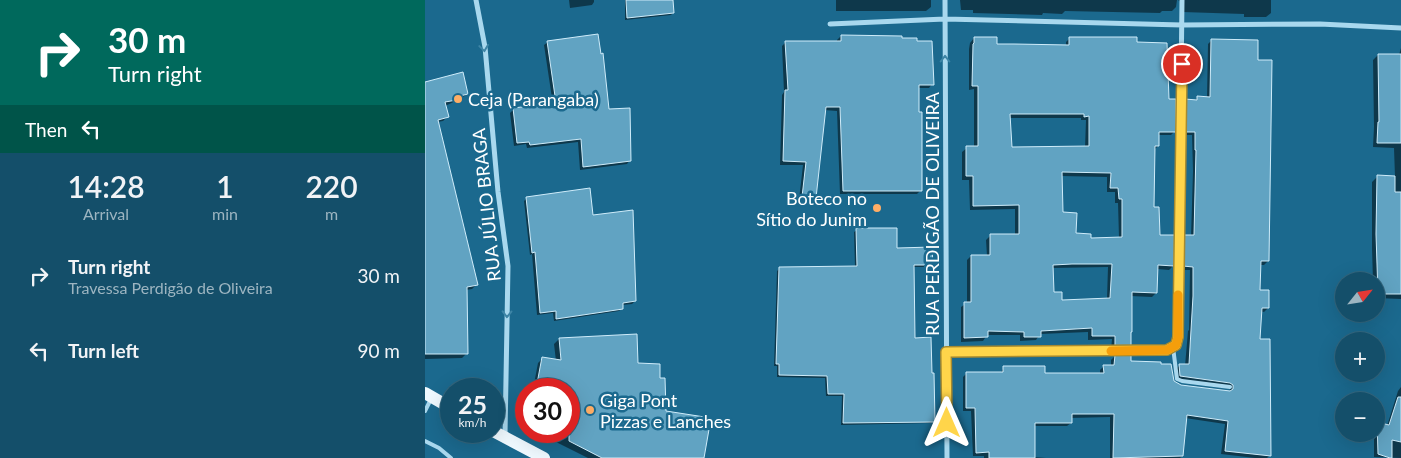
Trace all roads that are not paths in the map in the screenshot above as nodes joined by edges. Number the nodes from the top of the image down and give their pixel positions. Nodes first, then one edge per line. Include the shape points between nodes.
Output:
1 (476, 0) edge
2 (945, 0) edge
3 (1182, 0) edge
4 (945, 18) junction
5 (830, 24) dead end
6 (1182, 26) junction
7 (1401, 28) edge
8 (1174, 346) junction
9 (946, 352) junction
10 (1230, 387) dead end
11 (428, 395) edge
12 (440, 402) edge
13 (425, 411) edge
14 (505, 438) joint
15 (425, 441) edge
16 (451, 458) edge
17 (544, 458) edge
18 (947, 458) edge

1 -> 14 street, RUA JÚLIO BRAGA via 485,48 508,266
2 - 4 street, RUA PERDIGÃO DE OLIVEIRA
3 - 6 street
4 - 5 street
4 - 6 street
9 -> 4 street, RUA PERDIGÃO DE OLIVEIRA
6 - 7 street via 1320,24
6 - 8 street via 1178,337
8 - 9 street via 1167,350
8 - 10 lane via 1177,379
9 - 18 street, RUA PERDIGÃO DE OLIVEIRA
11 - 12 main road
11 - 13 lane
14 - 17 main road
15 - 16 lane

